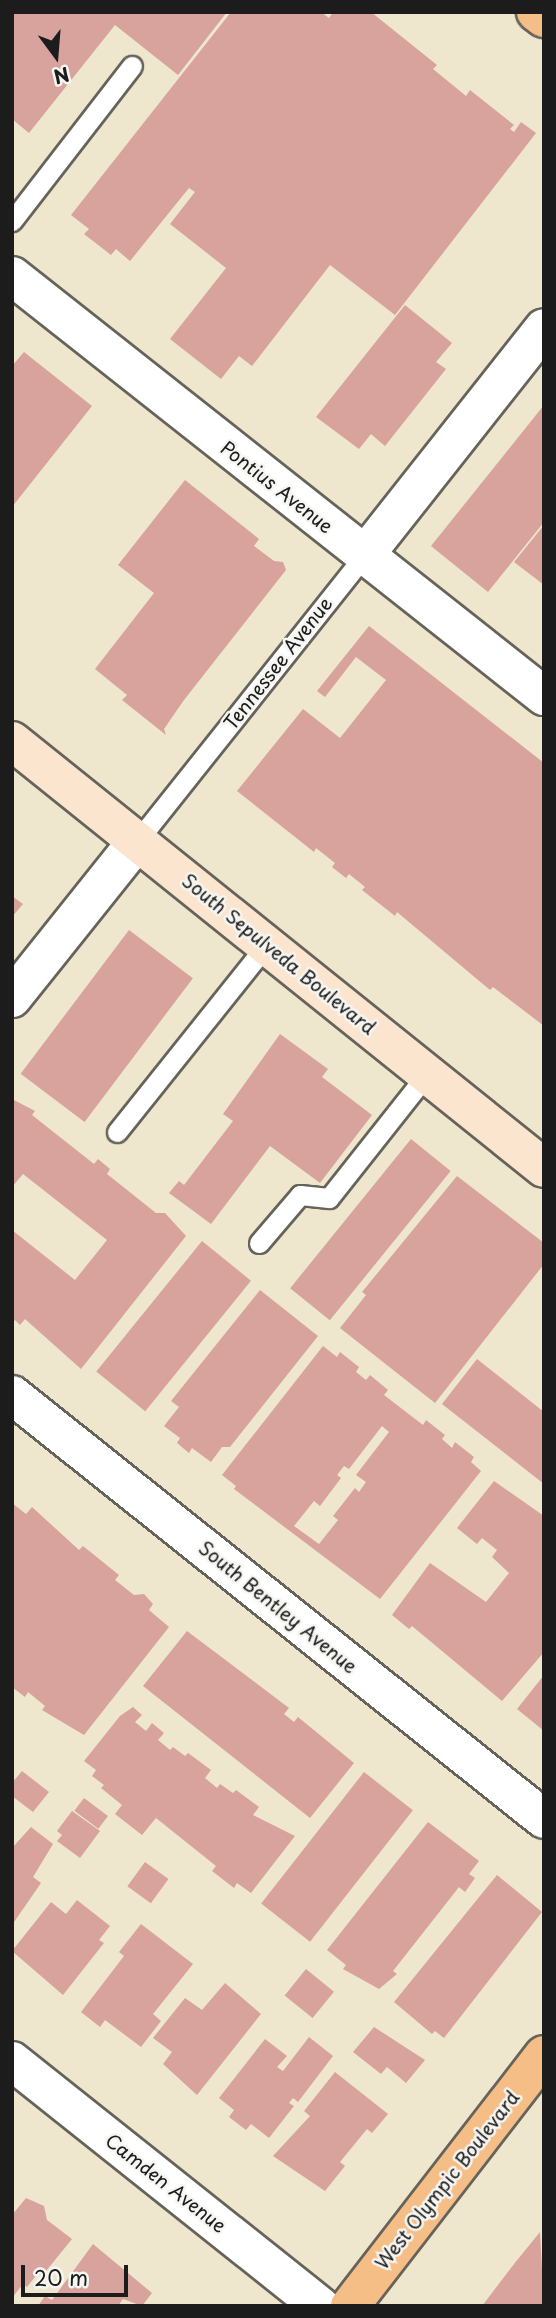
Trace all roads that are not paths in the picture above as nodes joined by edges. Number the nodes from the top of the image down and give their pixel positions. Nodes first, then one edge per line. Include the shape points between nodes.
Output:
1 (536, 12) edge
2 (544, 18) edge
3 (132, 66) dead end
4 (12, 221) edge
5 (12, 276) edge
6 (544, 328) edge
7 (364, 556) junction
8 (544, 696) edge
9 (12, 741) edge
10 (138, 840) junction
11 (267, 944) junction
12 (12, 998) edge
13 (427, 1074) junction
14 (117, 1132) dead end
15 (544, 1168) edge
16 (259, 1243) dead end
17 (12, 1395) edge
18 (544, 1819) edge
19 (544, 2055) edge
20 (12, 2062) edge
21 (320, 2306) edge
22 (351, 2306) edge

1 - 2 main road
3 - 4 lane
5 - 7 street, Pontius Avenue
6 - 7 street, Tennessee Avenue
7 - 8 street, Pontius Avenue
7 - 10 lane, Tennessee Avenue
9 - 10 main road, South Sepulveda Boulevard
10 - 11 main road, South Sepulveda Boulevard
10 - 12 street, Tennessee Avenue
11 - 13 main road, South Sepulveda Boulevard
11 - 14 lane
13 - 15 main road, South Sepulveda Boulevard
13 - 16 lane via 329,1198 300,1195
17 - 18 street, South Bentley Avenue
19 - 22 main road, West Olympic Boulevard
20 - 21 street, Camden Avenue

